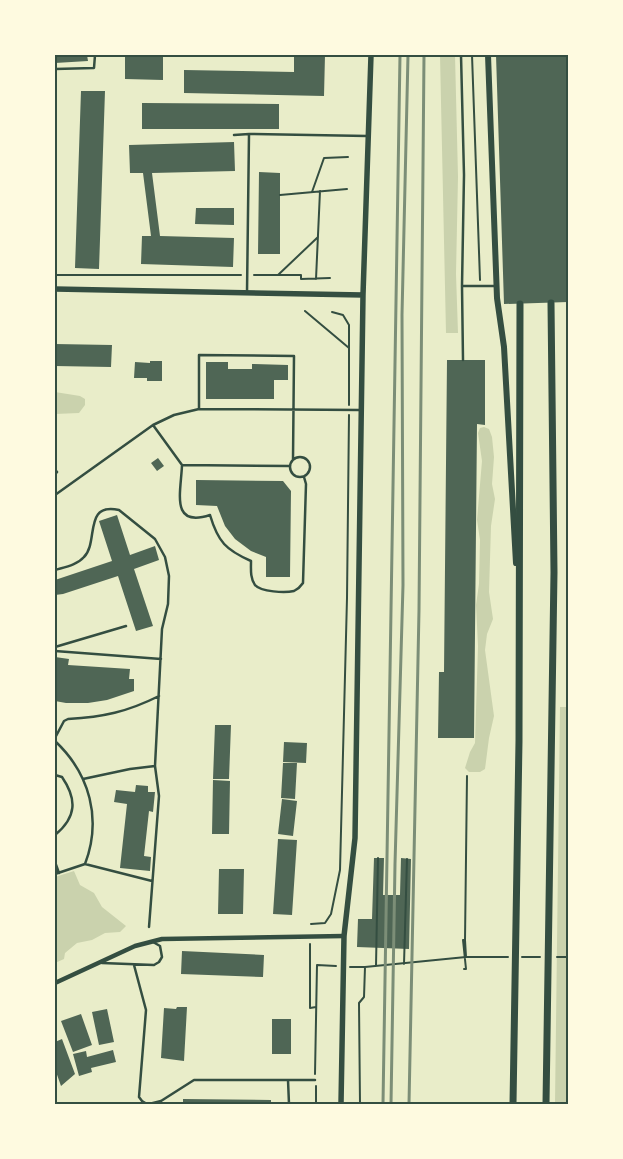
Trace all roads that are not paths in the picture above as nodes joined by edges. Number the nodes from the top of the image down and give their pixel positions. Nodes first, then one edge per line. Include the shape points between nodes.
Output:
1 (95, 55) edge
2 (371, 55) edge
3 (461, 55) edge
4 (488, 55) edge
5 (55, 69) edge
6 (249, 134) junction
7 (234, 135) dead end
8 (368, 136) junction
9 (462, 286) junction
10 (496, 286) junction
11 (55, 290) edge
12 (247, 293) junction
13 (363, 295) junction
14 (551, 303) dead end
15 (520, 304) dead end
16 (464, 360) dead end
17 (198, 409) junction
18 (294, 410) junction
19 (362, 410) junction
20 (154, 425) junction
21 (293, 459) junction
22 (182, 465) junction
23 (290, 466) junction
24 (55, 470) edge
25 (55, 474) edge
26 (304, 477) junction
27 (55, 495) edge
28 (55, 570) edge
29 (519, 615) junction
30 (126, 626) dead end
31 (55, 649) edge
32 (161, 659) junction
33 (159, 696) junction
34 (55, 740) edge
35 (155, 766) junction
36 (55, 775) edge
37 (83, 779) junction
38 (55, 835) edge
39 (55, 862) edge
40 (85, 864) junction
41 (57, 873) edge
42 (152, 881) junction
43 (149, 927) dead end
44 (344, 936) junction
45 (148, 942) junction
46 (95, 964) junction
47 (134, 965) junction
48 (55, 983) edge
49 (288, 1080) junction
50 (316, 1080) road end
51 (161, 1103) edge
52 (148, 1104) edge
53 (289, 1104) edge
54 (341, 1104) edge
55 (513, 1104) edge
56 (546, 1104) edge

1 - 5 lane via 94,68
2 - 8 street
3 - 9 lane
4 - 10 main road
6 - 7 lane
6 - 8 lane
6 - 12 lane
8 - 13 street
9 - 10 lane
9 - 16 lane
10 - 29 main road via 504,347
11 - 12 street
12 - 13 street
13 - 19 street
14 - 56 main road via 554,582
15 - 29 main road
17 - 18 lane
17 - 18 lane via 199,355 294,356
17 - 20 lane
18 - 19 lane
18 - 21 lane
19 - 44 street via 355,838
20 - 22 lane
20 - 27 lane
21 - 23 lane
21 - 26 lane via 301,457 308,461 309,472
22 - 23 lane
22 - 26 lane via 181,507 184,515 198,519 210,515 224,545 251,561 254,584 267,591 293,591 303,583
23 - 26 lane via 292,474
24 - 25 lane
28 - 32 lane via 86,556 91,545 93,522 103,510 119,510 155,539 165,557 169,576
29 - 55 main road
30 - 31 lane
31 - 32 lane
32 - 33 lane
33 - 34 lane via 119,713 68,719
33 - 35 lane
34 - 37 lane via 68,753
35 - 37 lane
35 - 42 lane via 158,796
36 - 38 lane via 62,776 73,800 71,817
37 - 40 lane via 93,820 92,842
39 - 41 lane
40 - 41 lane
40 - 42 lane
42 - 43 lane
44 - 45 street via 176,938
44 - 54 street
45 - 46 street
45 - 47 lane via 160,946 162,957 159,962
46 - 47 lane
46 - 48 street
47 - 52 lane via 146,1010 139,1097
49 - 50 lane
49 - 51 lane via 194,1080
49 - 53 lane
51 - 52 lane

